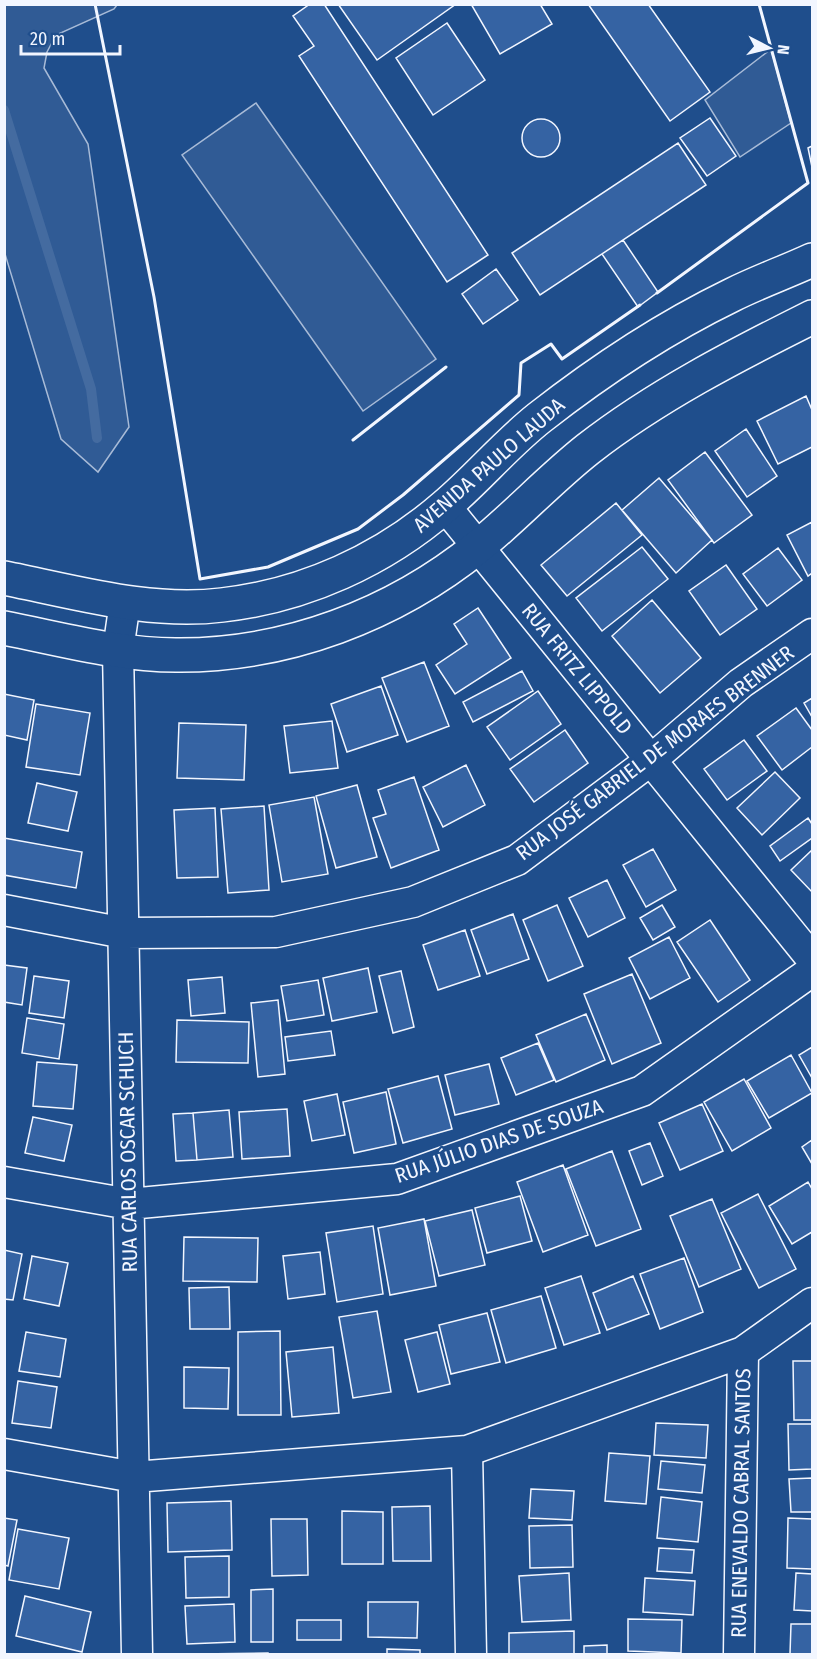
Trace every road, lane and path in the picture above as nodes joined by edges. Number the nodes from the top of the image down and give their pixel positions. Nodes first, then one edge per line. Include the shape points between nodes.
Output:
1 (813, 261) edge
2 (813, 317) edge
3 (446, 506) junction
4 (478, 546) junction
5 (4, 578) edge
6 (125, 602) junction
7 (4, 628) edge
8 (813, 634) edge
9 (118, 650) junction
10 (651, 760) junction
11 (4, 910) edge
12 (124, 933) junction
13 (813, 959) edge
14 (813, 971) edge
15 (4, 1182) edge
16 (129, 1204) junction
17 (813, 1304) edge
18 (743, 1352) junction
19 (467, 1450) junction
20 (4, 1454) edge
21 (134, 1477) junction
22 (137, 1654) edge
23 (471, 1654) edge
24 (739, 1654) edge

1 - 3 main road, AVENIDA PAULO LAUDA via 732,295 630,352 538,418
2 - 4 main road via 715,368 589,448
3 - 4 street, RUA FRITZ LIPPOLD
3 - 6 main road, AVENIDA PAULO LAUDA via 400,540 311,586 222,606 188,608
4 - 9 main road via 420,586 327,632 222,653 175,655
4 - 10 street, RUA FRITZ LIPPOLD
5 - 6 main road, AVENIDA PAULO LAUDA
6 - 9 street, RUA CARLOS OSCAR SCHUCH
7 - 9 main road
8 - 10 street, RUA JOSÉ GABRIEL DE MORAES BRENNER via 741,683
9 - 12 street, RUA CARLOS OSCAR SCHUCH
10 - 12 street, RUA JOSÉ GABRIEL DE MORAES BRENNER via 517,860 413,903 276,932
10 - 13 street, RUA FRITZ LIPPOLD
11 - 12 street, RUA JOSÉ GABRIEL DE MORAES BRENNER
12 - 16 street, RUA CARLOS OSCAR SCHUCH
14 - 16 street, RUA JÚLIO DIAS DE SOUZA via 642,1091 396,1179
15 - 16 street, RUA JÚLIO DIAS DE SOUZA
16 - 21 street, RUA CARLOS OSCAR SCHUCH
17 - 18 street
18 - 19 street
18 - 24 street, RUA ENEVALDO CABRAL SANTOS
19 - 21 street
19 - 23 street
20 - 21 street
21 - 22 street, RUA CARLOS OSCAR SCHUCH

